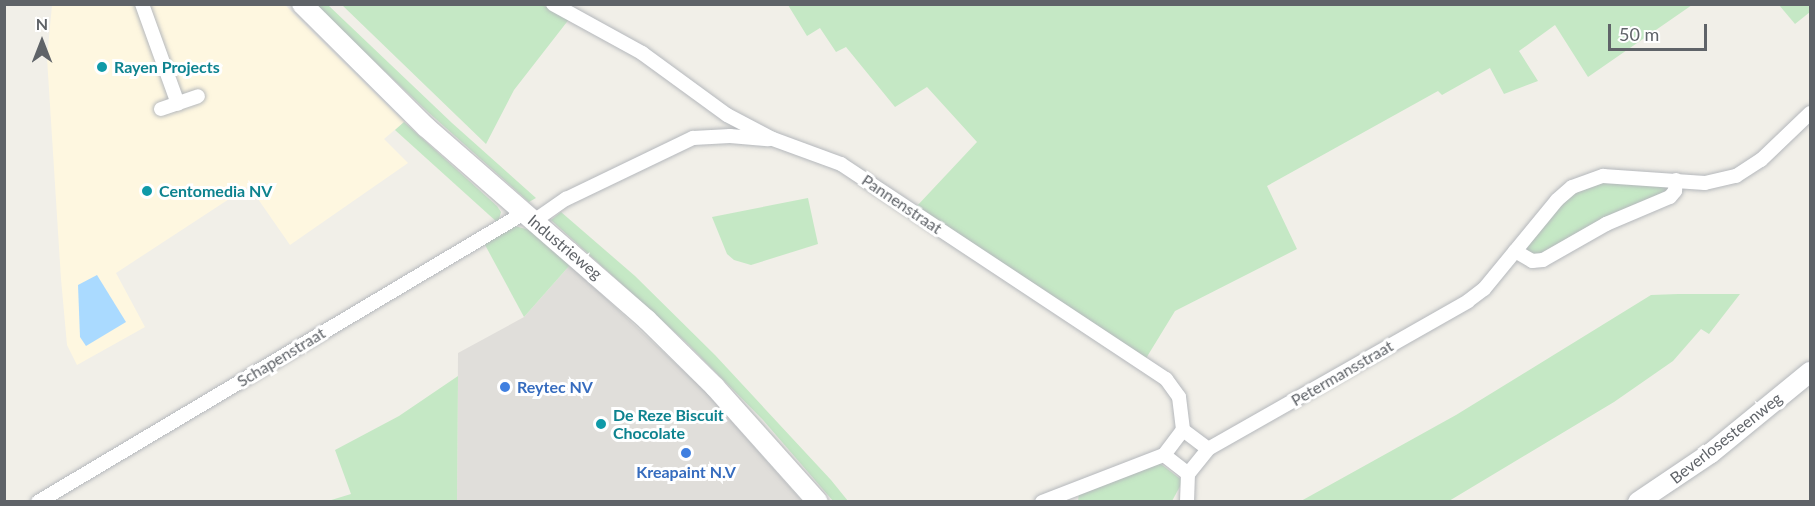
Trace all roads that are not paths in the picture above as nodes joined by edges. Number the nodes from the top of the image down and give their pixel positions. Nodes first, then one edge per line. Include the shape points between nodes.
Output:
1 (142, 4) edge
2 (302, 4) edge
3 (553, 4) edge
4 (198, 96) dead end
5 (178, 104) junction
6 (161, 109) dead end
7 (1810, 113) edge
8 (773, 139) junction
9 (1676, 180) junction
10 (529, 217) junction
11 (1515, 251) junction
12 (1810, 372) edge
13 (1183, 430) junction
14 (1208, 449) junction
15 (1164, 455) junction
16 (1188, 474) junction
17 (38, 501) edge
18 (818, 501) edge
19 (1042, 501) edge
20 (1186, 501) edge
21 (1638, 501) edge

1 - 5 street
2 - 10 main road, Industrieweg via 426,127
3 - 8 street, Pannenstraat via 642,53 727,115
4 - 5 street
5 - 6 street
7 - 9 street, Petermansstraat via 1761,160 1736,176 1705,183
8 - 10 street, Schapenstraat via 693,138
8 - 13 street, Pannenstraat via 841,164 1166,379 1179,397
9 - 11 street via 1670,197 1606,224 1543,260 1532,261
9 - 11 street, Petermansstraat via 1613,175 1580,182 1557,200
10 - 17 street, Schapenstraat
10 - 18 main road, Industrieweg via 590,267 698,370
11 - 14 street, Petermansstraat via 1484,289 1468,301
12 - 21 main road, Beverlosesteenweg via 1711,453
13 - 14 street
13 - 15 street
14 - 16 street, Petermansstraat
15 - 16 street
15 - 19 street
16 - 20 street

